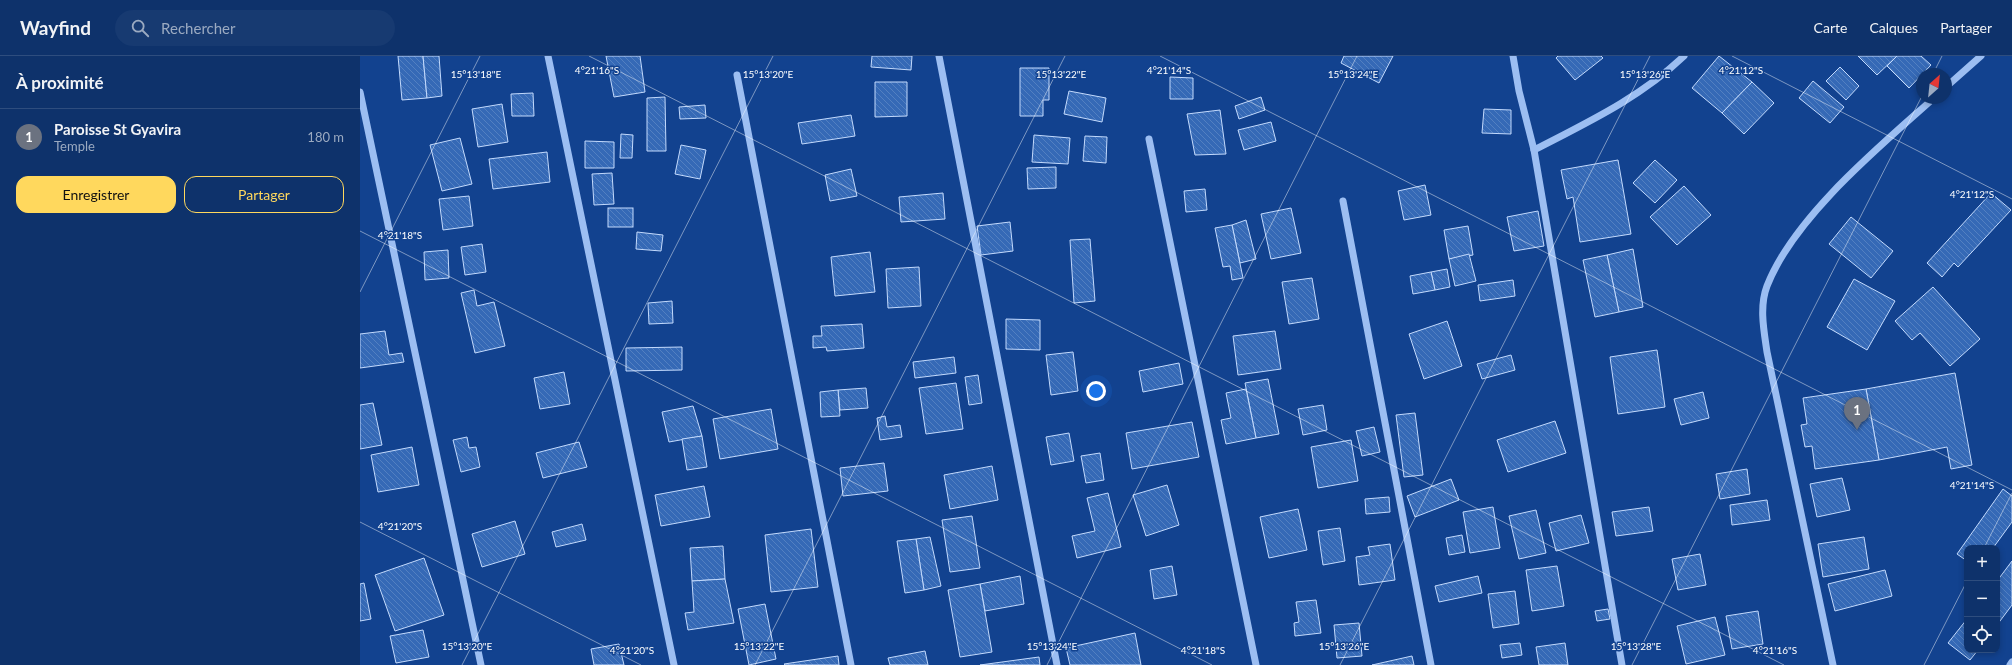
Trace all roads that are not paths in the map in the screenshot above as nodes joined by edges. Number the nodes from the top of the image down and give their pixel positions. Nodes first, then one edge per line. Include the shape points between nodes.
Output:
1 (548, 56) edge
2 (939, 56) edge
3 (1512, 56) edge
4 (1684, 56) edge
5 (1981, 56) edge
6 (737, 75) dead end
7 (1952, 82) edge
8 (360, 92) edge
9 (1927, 104) edge
10 (1149, 140) dead end
11 (1534, 150) junction
12 (1343, 201) dead end
13 (2012, 662) edge
14 (481, 665) edge
15 (674, 665) edge
16 (851, 665) edge
17 (1057, 665) edge
18 (1256, 665) edge
19 (1430, 665) edge
20 (1622, 665) edge
21 (1833, 665) edge
22 (2010, 665) edge

1 - 15 street
2 - 17 street
3 - 11 street
4 - 11 street via 1667,72 1616,107
5 - 7 street
6 - 16 street
8 - 14 street
9 - 21 street via 1874,152 1810,217 1784,254 1767,287 1762,320 1767,352
10 - 18 street
11 - 20 street
12 - 19 street
13 - 22 street

